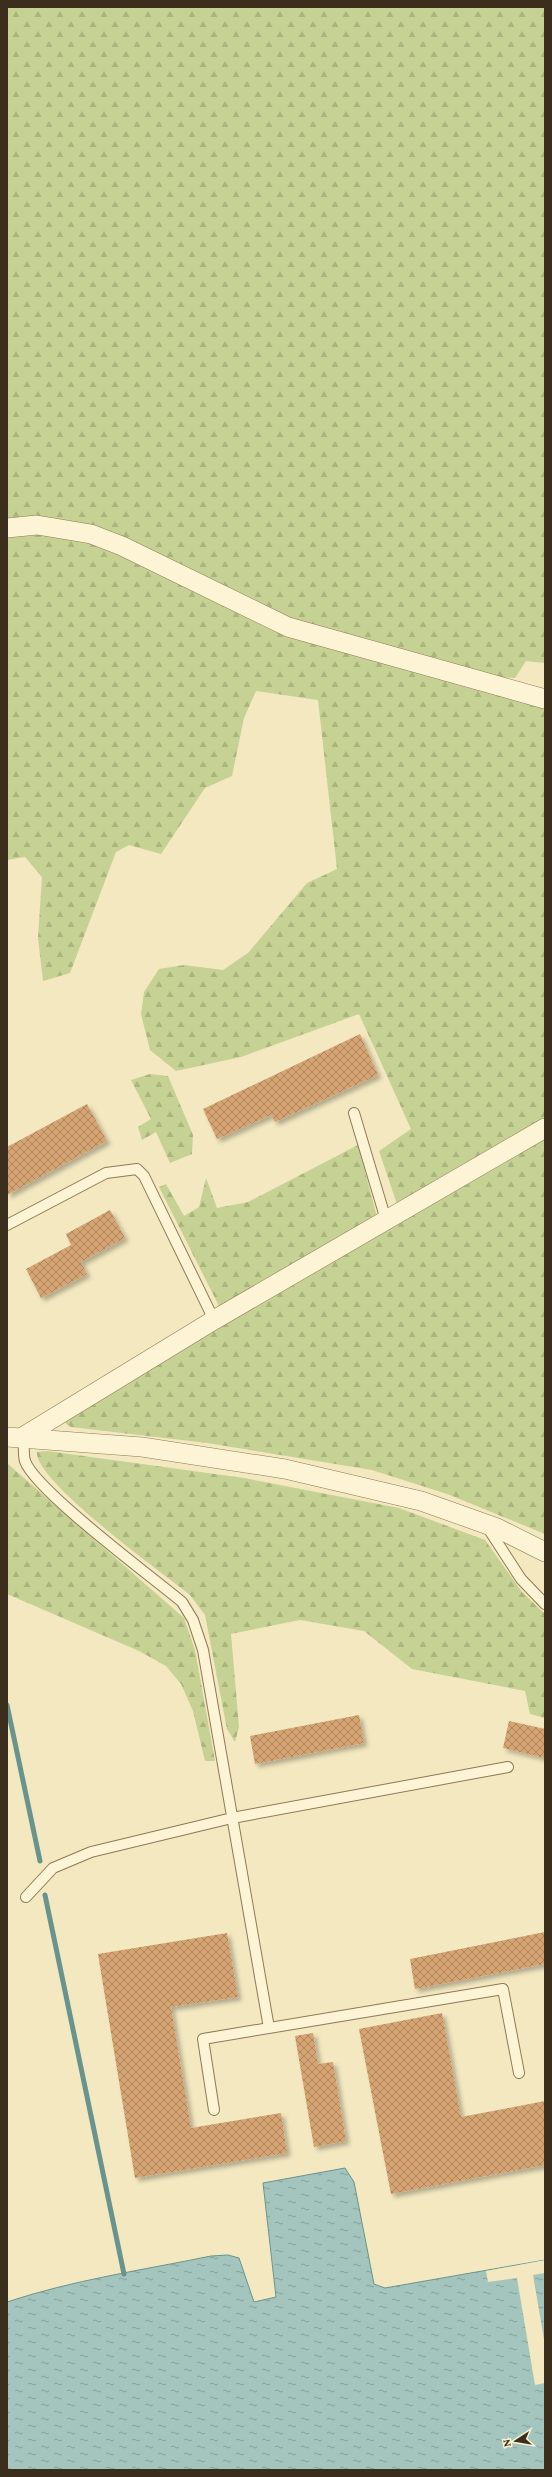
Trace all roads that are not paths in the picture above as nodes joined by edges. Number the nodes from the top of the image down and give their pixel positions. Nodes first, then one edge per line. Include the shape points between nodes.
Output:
1 (7, 528) edge
2 (545, 699) edge
3 (354, 1112) dead end
4 (545, 1128) edge
5 (386, 1220) junction
6 (7, 1224) edge
7 (214, 1320) junction
8 (15, 1436) edge
9 (484, 1524) junction
10 (545, 1552) edge
11 (545, 1604) edge
12 (508, 1767) dead end
13 (232, 1818) junction
14 (26, 1897) dead end
15 (269, 2028) junction
16 (519, 2072) dead end
17 (214, 2110) dead end

1 - 2 street via 37,526 91,534 122,546 288,627
3 - 5 lane
4 - 5 street
5 - 7 street
6 - 7 lane via 106,1173 137,1169 144,1176
7 - 8 street
8 - 9 street via 142,1447 285,1469 421,1501
8 - 13 lane via 33,1474 53,1495 182,1602 193,1620 203,1650
9 - 10 street
9 - 11 lane via 521,1579
12 - 13 lane
13 - 14 lane via 91,1852 53,1868
13 - 15 lane
15 - 16 lane via 503,1988
15 - 17 lane via 203,2039

